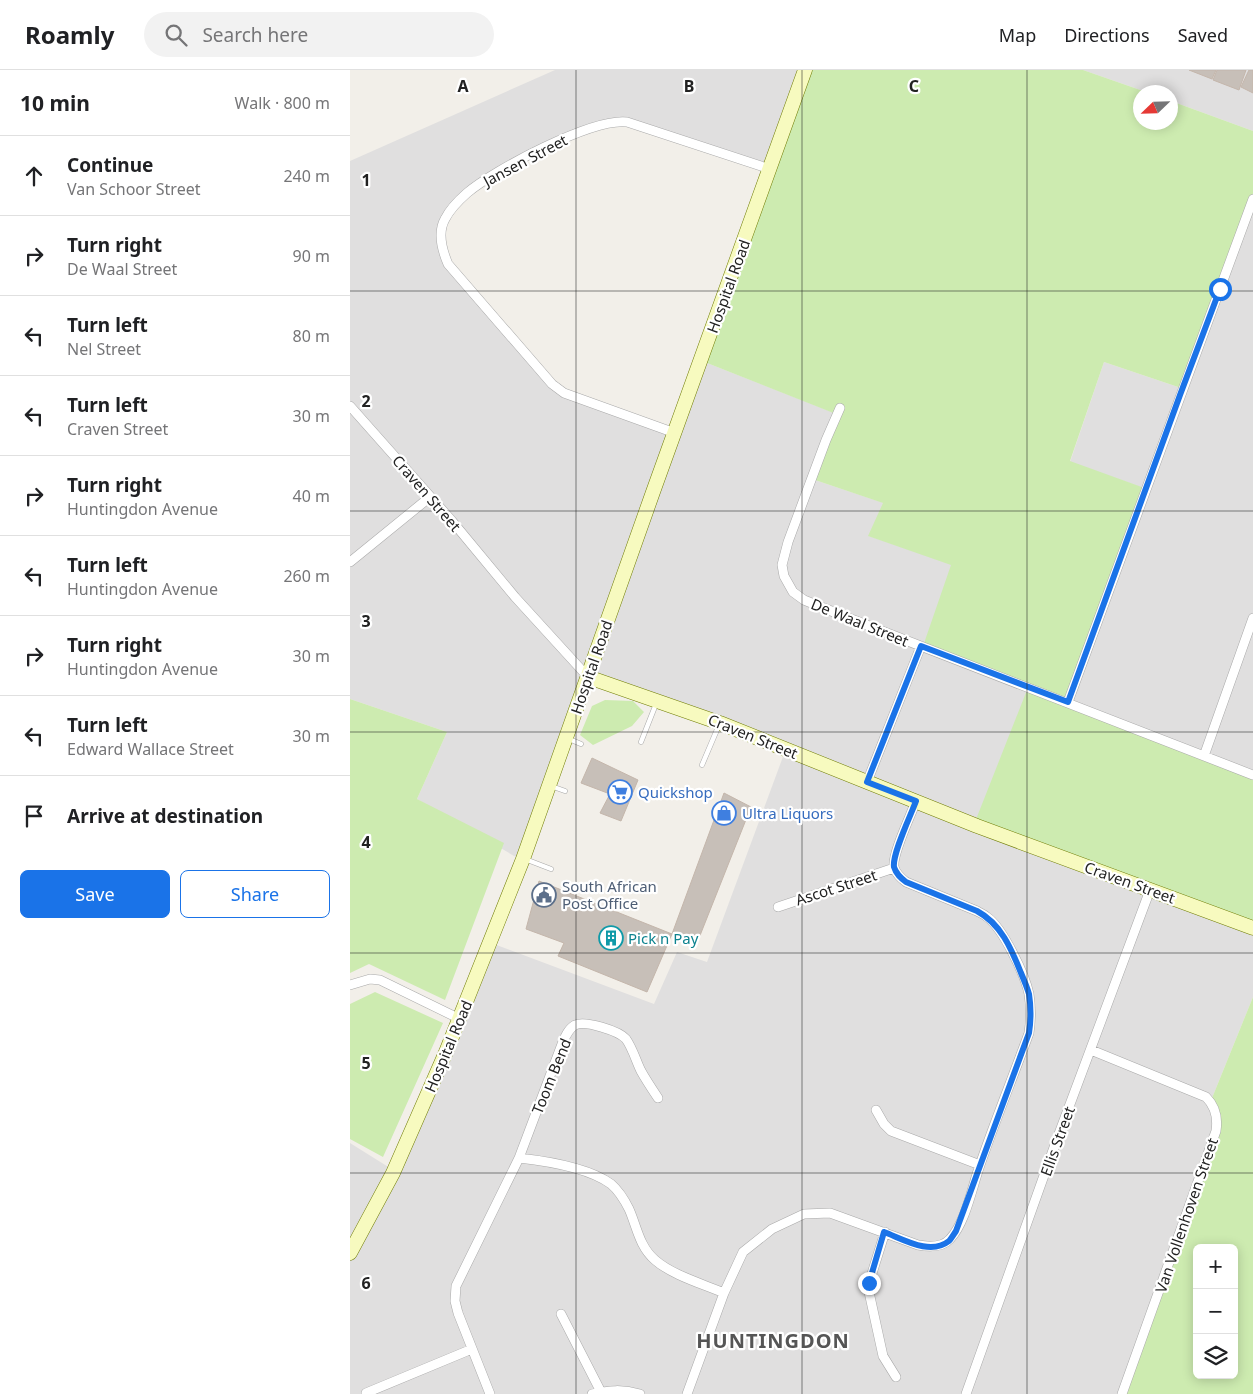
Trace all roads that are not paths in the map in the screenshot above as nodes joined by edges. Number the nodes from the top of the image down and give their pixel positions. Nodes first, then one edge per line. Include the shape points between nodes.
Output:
1 (805, 70) edge
2 (770, 169) junction
3 (1253, 199) edge
4 (350, 406) edge
5 (840, 408) dead end
6 (674, 433) junction
7 (430, 497) junction
8 (350, 562) edge
9 (1253, 618) edge
10 (921, 646) junction
11 (588, 677) junction
12 (657, 700) junction
13 (1068, 702) junction
14 (720, 723) junction
15 (567, 738) junction
16 (641, 742) dead end
17 (581, 744) dead end
18 (1204, 756) junction
19 (702, 765) dead end
20 (1253, 775) edge
21 (867, 782) junction
22 (550, 786) junction
23 (565, 791) dead end
24 (916, 801) junction
25 (523, 859) junction
26 (894, 868) junction
27 (551, 870) dead end
28 (1150, 890) junction
29 (778, 906) dead end
30 (1253, 928) edge
31 (350, 985) edge
32 (460, 1019) junction
33 (1091, 1050) junction
34 (658, 1098) dead end
35 (876, 1110) dead end
36 (519, 1158) junction
37 (980, 1165) junction
38 (884, 1232) junction
39 (350, 1253) edge
40 (724, 1293) junction
41 (561, 1314) dead end
42 (472, 1349) junction
43 (896, 1378) dead end
44 (366, 1393) dead end
45 (597, 1393) edge
46 (490, 1394) edge
47 (640, 1394) edge
48 (687, 1394) edge
49 (966, 1394) edge
50 (1122, 1394) edge

1 - 2 main road, Hospital Road
2 - 6 main road, Hospital Road
2 - 6 street, Jansen Street via 627,122 607,124 581,132 501,170 466,194 449,212 441,229 441,243 448,264 552,384 564,393
3 - 13 street
4 - 7 street, Craven Street
5 - 10 street, De Waal Street via 788,542 782,564 784,576 793,592 804,600
6 - 11 main road, Hospital Road
7 - 8 street
7 - 11 street, Craven Street
9 - 18 street
10 - 13 street, De Waal Street
10 - 21 street
11 - 12 main road, Craven Street
11 - 15 main road, Hospital Road
12 - 14 main road, Craven Street
12 - 16 lane
13 - 18 street, De Waal Street
14 - 19 lane
14 - 21 main road, Craven Street
15 - 17 lane
15 - 22 main road, Hospital Road
18 - 20 street, De Waal Street
21 - 24 main road, Craven Street
22 - 23 lane
22 - 25 main road, Hospital Road
24 - 26 street via 897,848
24 - 28 main road, Craven Street
25 - 27 lane
25 - 32 main road, Hospital Road
26 - 29 street, Ascot Street
26 - 37 street via 906,882 987,917 1007,942 1028,992 1031,1010 1029,1033
28 - 30 main road, Craven Street
28 - 33 street, Ellis Street
31 - 32 street via 370,979 380,980
32 - 39 main road, Hospital Road via 393,1173
33 - 49 street, Ellis Street
33 - 50 street, Van Vollenhoven Street via 1206,1097 1217,1121
34 - 36 street, Toom Bend via 625,1038 587,1024 574,1026 562,1044
35 - 37 street via 891,1130
36 - 40 street via 558,1163 612,1185 629,1209 638,1235 655,1261
36 - 42 street, Toom Bend via 456,1286 458,1313
37 - 38 street via 961,1220 949,1241 931,1247
38 - 40 street via 830,1213 804,1214 772,1229 743,1252
38 - 43 street via 868,1292 883,1356
40 - 48 street
41 - 45 street
42 - 44 street
42 - 46 street, Toom Bend
45 - 47 street via 627,1390

